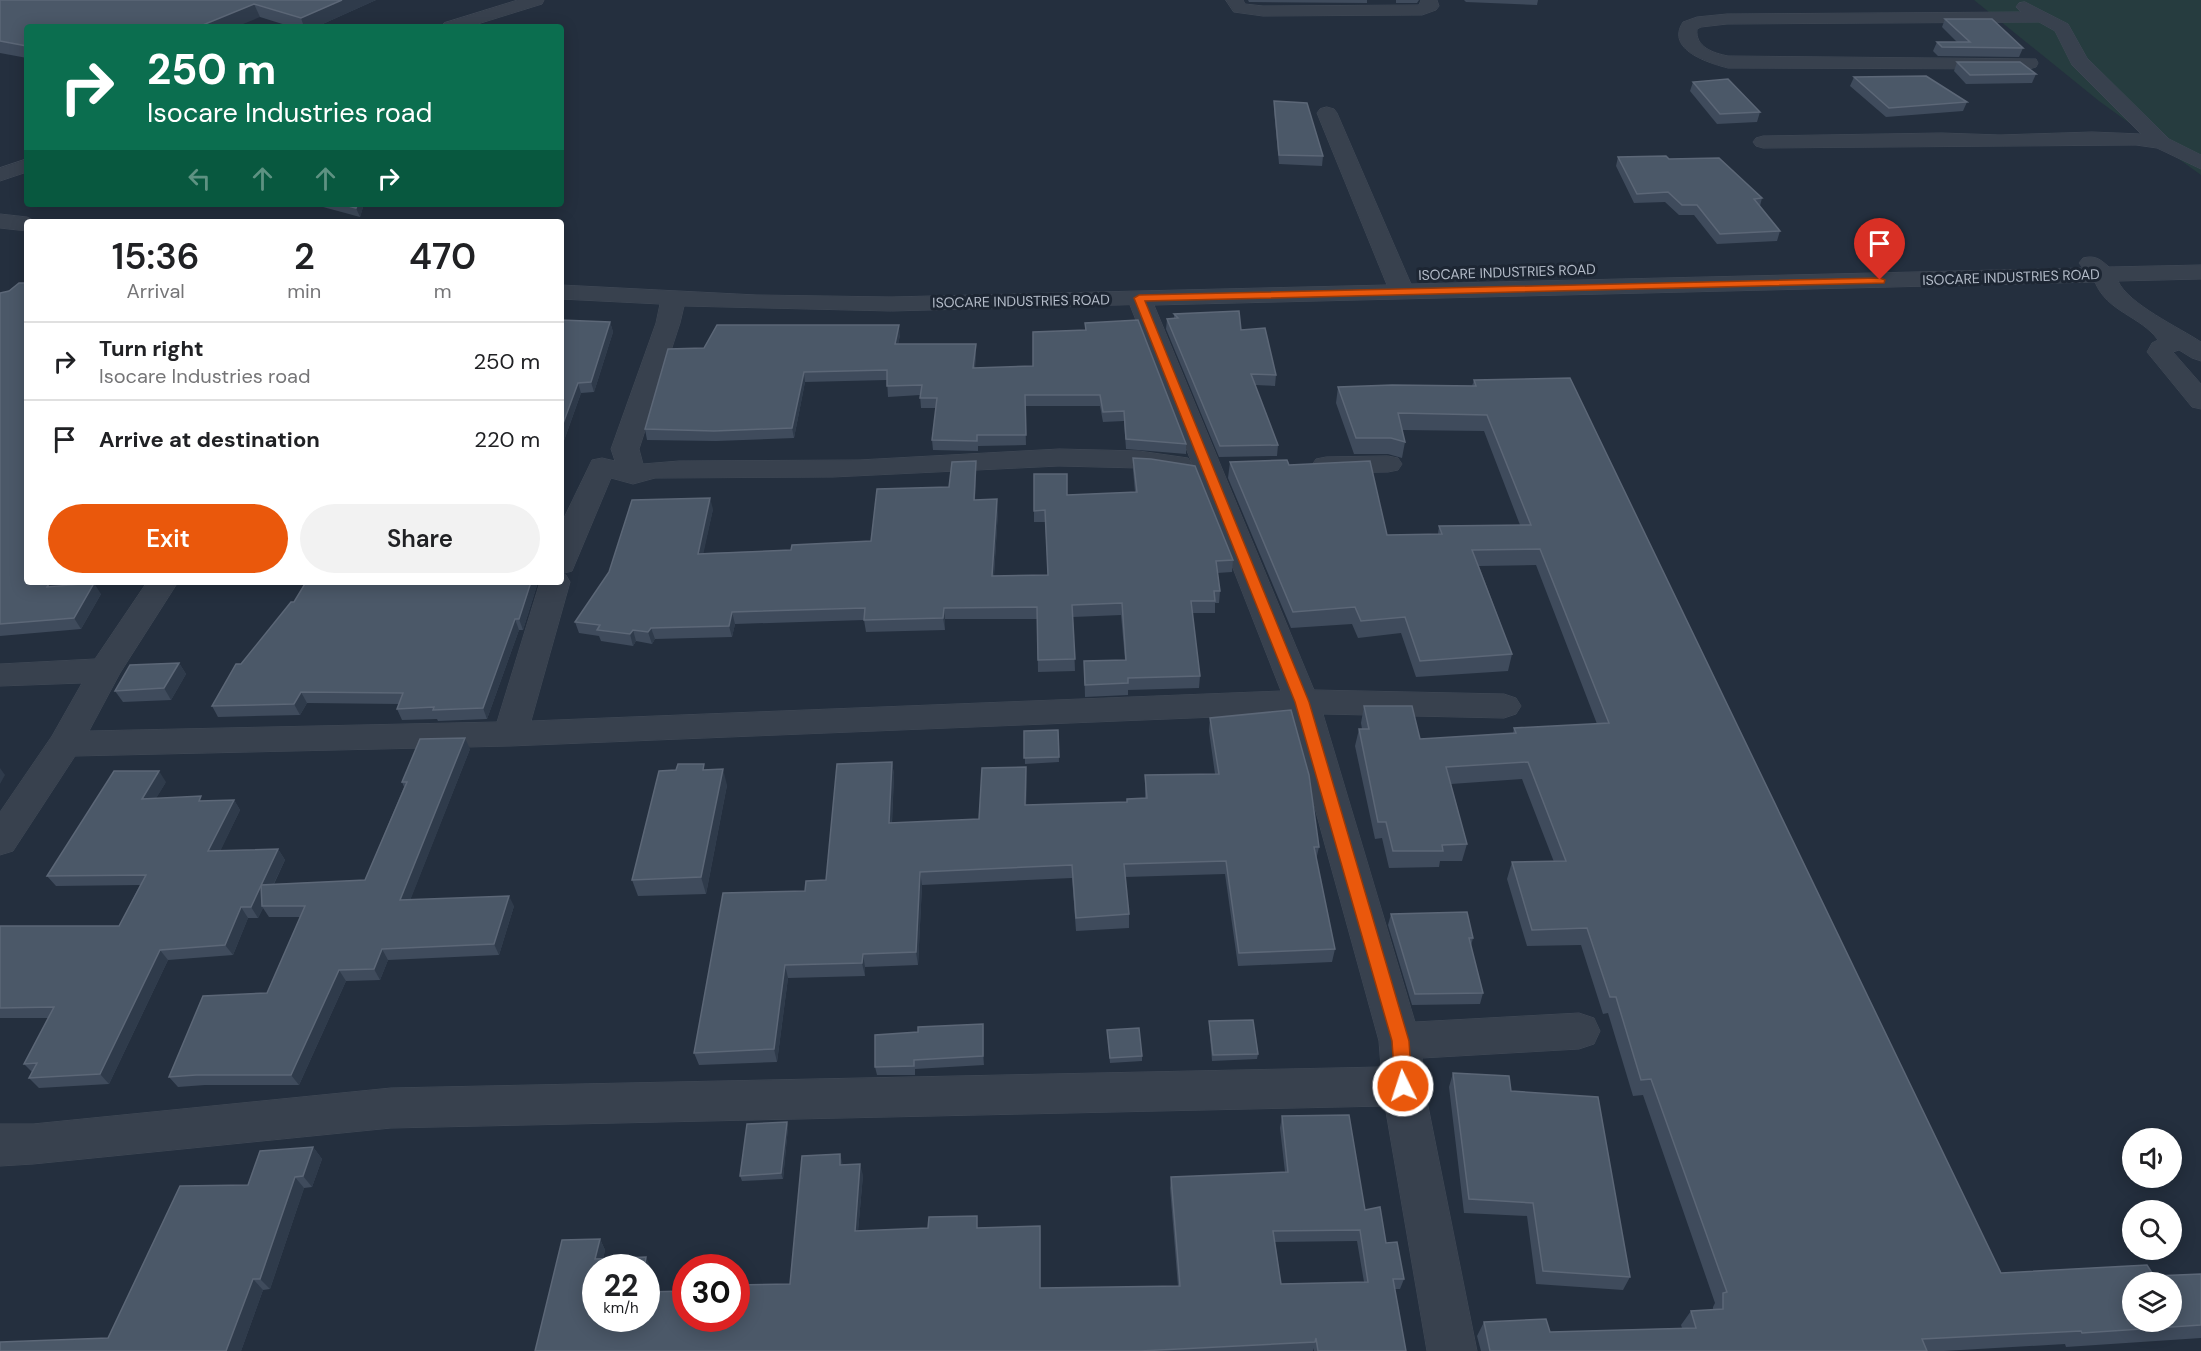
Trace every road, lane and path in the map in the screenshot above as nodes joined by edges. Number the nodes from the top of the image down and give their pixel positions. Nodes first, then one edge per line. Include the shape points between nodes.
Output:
1 (536, 0) edge
2 (1234, 0) edge
3 (1429, 0) edge
4 (2013, 0) edge
5 (2044, 17) junction
6 (1782, 19) junction
7 (460, 24) edge
8 (1822, 62) junction
9 (2029, 63) dead end
10 (1327, 113) dead end
11 (1763, 142) dead end
12 (2162, 143) junction
13 (2201, 163) edge
14 (24, 166) edge
15 (0, 175) edge
16 (0, 221) edge
17 (24, 224) edge
18 (0, 237) edge
19 (24, 240) edge
20 (2201, 256) edge
21 (2096, 267) junction
22 (2201, 272) edge
23 (564, 277) edge
24 (1398, 283) junction
25 (564, 292) edge
26 (1139, 298) junction
27 (673, 299) junction
28 (2163, 330) junction
29 (2201, 352) edge
30 (2201, 401) edge
31 (1388, 464) dead end
32 (1297, 466) edge
33 (1240, 467) edge
34 (1206, 468) junction
35 (633, 476) junction
36 (564, 555) edge
37 (161, 585) edge
38 (554, 585) edge
39 (105, 670) junction
40 (0, 675) edge
41 (1302, 702) junction
42 (1504, 706) dead end
43 (510, 734) junction
44 (65, 744) junction
45 (0, 841) edge
46 (1579, 1031) dead end
47 (1400, 1041) junction
48 (1403, 1086) junction
49 (0, 1145) edge
50 (1452, 1351) edge

1 - 7 street
2 - 3 street via 1240,8 1274,11 1422,10 1430,6
4 - 5 street
5 - 6 street
5 - 12 street via 2062,28 2079,61
6 - 8 street
6 - 8 street via 1697,22 1687,32 1691,45 1713,59
8 - 9 street
10 - 24 street
11 - 12 street via 2092,138
12 - 13 street
14 - 15 street
16 - 17 street
18 - 19 street
20 - 21 street, ISOCARE INDUSTRIES ROAD
21 - 22 street, ISOCARE INDUSTRIES ROAD
21 - 24 street, ISOCARE INDUSTRIES ROAD
21 - 28 street via 2123,303
23 - 24 street, ISOCARE INDUSTRIES ROAD via 784,286
24 - 26 street, ISOCARE INDUSTRIES ROAD
25 - 27 street, ISOCARE INDUSTRIES ROAD
26 - 27 street, ISOCARE INDUSTRIES ROAD via 891,304
26 - 34 street
27 - 35 street via 625,449
28 - 29 street
28 - 30 street via 2171,344 2160,352
31 - 32 street
33 - 34 street
34 - 35 street via 1151,460 1078,458 855,468 653,470
34 - 41 street
35 - 36 street via 602,466
37 - 39 street
38 - 43 street
39 - 40 street
39 - 44 street
41 - 42 street
41 - 43 street
41 - 47 street
43 - 44 street
44 - 45 street
46 - 47 street
47 - 48 street
48 - 49 street via 391,1108
48 - 50 street

